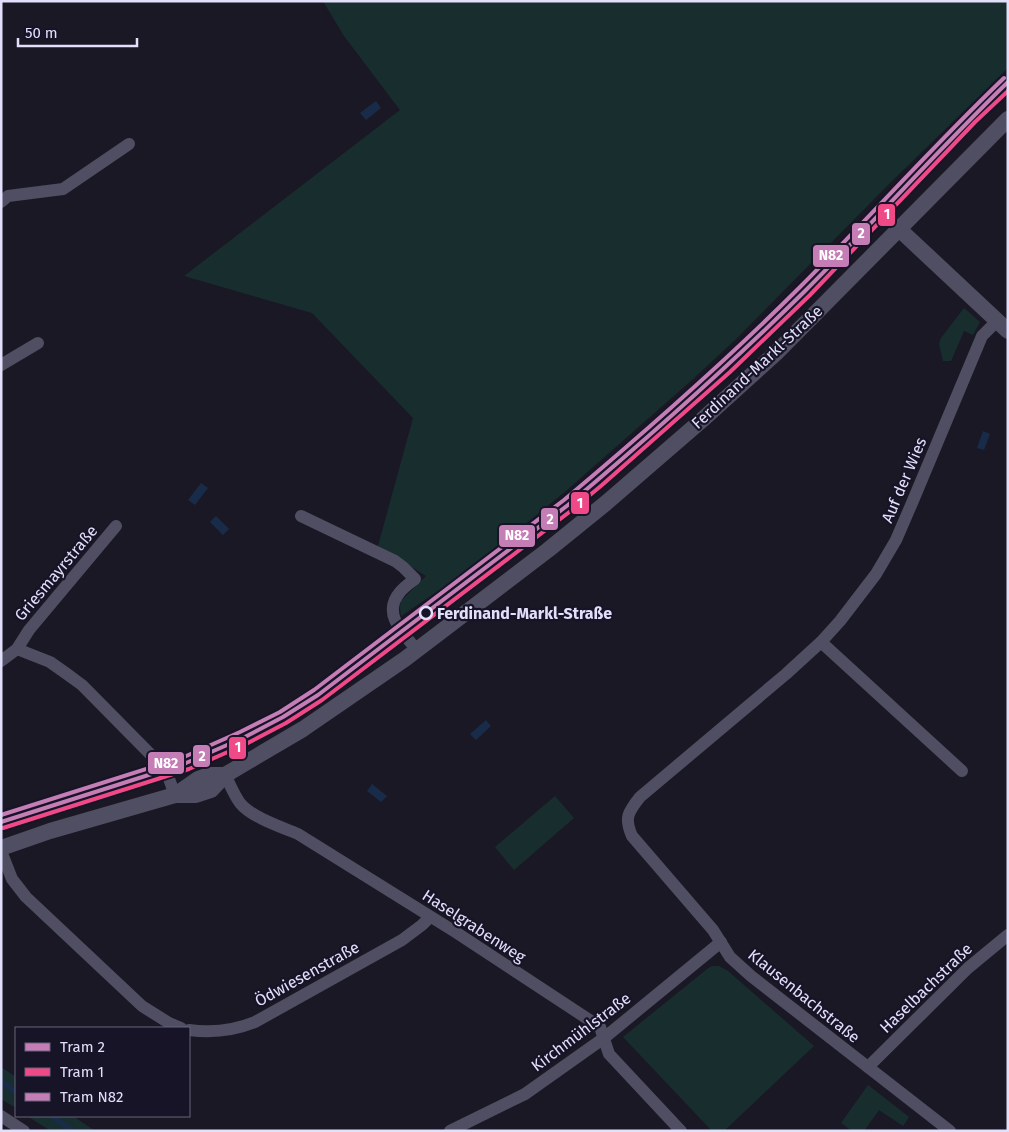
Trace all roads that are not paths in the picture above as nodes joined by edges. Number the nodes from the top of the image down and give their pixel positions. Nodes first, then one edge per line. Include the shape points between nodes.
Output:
1 (1008, 119) edge
2 (129, 144) dead end
3 (1, 202) edge
4 (899, 229) junction
5 (1002, 326) edge
6 (38, 343) dead end
7 (1, 365) edge
8 (301, 516) dead end
9 (116, 526) dead end
10 (821, 642) junction
11 (16, 649) junction
12 (417, 650) junction
13 (1, 661) edge
14 (962, 771) dead end
15 (225, 775) junction
16 (174, 795) junction
17 (628, 816) joint
18 (1, 850) edge
19 (430, 917) junction
20 (1008, 935) edge
21 (721, 942) junction
22 (179, 1027) edge
23 (190, 1030) edge
24 (604, 1038) junction
25 (868, 1067) junction
26 (1, 1116) edge
27 (24, 1131) edge
28 (450, 1131) edge
29 (682, 1131) edge
30 (950, 1131) edge

1 - 4 street, Ferdinand-Markl-Straße
2 - 3 street via 63,189 8,196
4 - 5 street
4 - 12 street, Ferdinand-Markl-Straße via 776,353 606,503
5 - 10 street, Auf der Wies via 982,336 896,540 876,574
6 - 7 street
8 - 12 street via 395,561 415,579 400,592 393,610 397,625
9 - 11 street, Griesmayrstraße
10 - 14 street
10 - 17 street, Auf der Wies via 640,797
11 - 13 street, Griesmayrstraße
11 - 16 street via 50,662 82,685 160,764
12 - 15 street, Ferdinand-Markl-Straße via 303,729
15 - 16 street, Ferdinand-Markl-Straße via 203,793
15 - 19 street, Haselgrabenweg via 239,801 250,811 298,834
16 - 18 street, Ferdinand-Markl-Straße via 50,831
17 - 21 street, Klausenbachstraße via 632,836
18 - 22 street via 12,879 26,897 142,1006
19 - 23 street, Ödwiesenstraße via 402,940 255,1022 216,1032
19 - 24 street, Haselgrabenweg via 600,1027
20 - 25 street, Haselbachstraße via 968,968
21 - 24 street, Kirchmühlstraße
21 - 25 street, Klausenbachstraße via 730,957 751,976
24 - 28 street, Kirchmühlstraße via 525,1094
24 - 29 street, Haselgrabenweg via 609,1054
25 - 30 street, Klausenbachstraße
26 - 27 street

